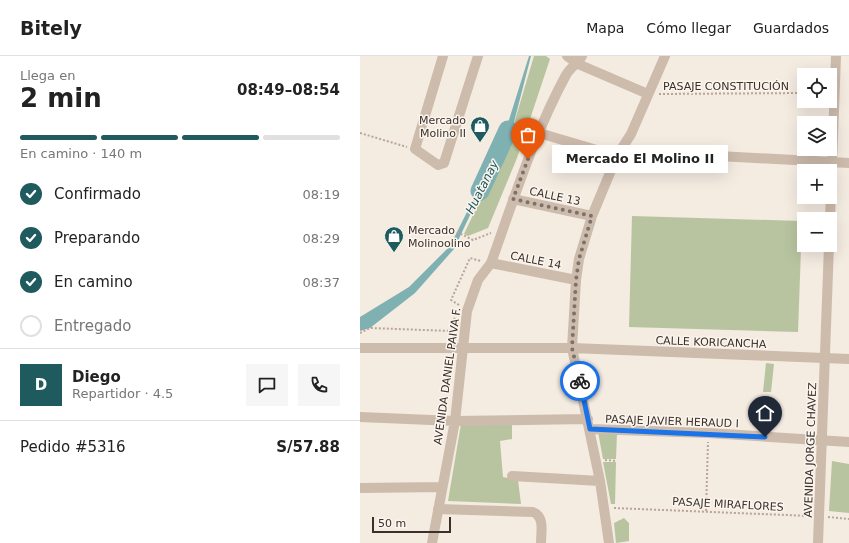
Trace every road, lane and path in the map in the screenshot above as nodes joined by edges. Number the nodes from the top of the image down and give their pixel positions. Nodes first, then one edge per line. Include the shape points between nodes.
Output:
1 (443, 56) edge
2 (478, 56) edge
3 (567, 56) edge
4 (665, 56) edge
5 (836, 56) edge
6 (580, 60) edge
7 (797, 93) edge
8 (648, 94) junction
9 (538, 132) junction
10 (360, 133) edge
11 (415, 149) junction
12 (617, 156) junction
13 (832, 162) junction
14 (849, 163) edge
15 (513, 199) junction
16 (830, 212) edge
17 (592, 216) junction
18 (503, 228) junction
19 (457, 232) dead end
20 (829, 252) edge
21 (491, 263) junction
22 (576, 280) junction
23 (360, 333) edge
24 (360, 348) edge
25 (462, 348) junction
26 (572, 348) junction
27 (825, 358) junction
28 (849, 359) edge
29 (360, 417) edge
30 (588, 419) junction
31 (455, 421) junction
32 (590, 429) junction
33 (708, 433) junction
34 (822, 441) junction
35 (849, 442) edge
36 (600, 460) dead end
37 (617, 461) dead end
38 (512, 476) dead end
39 (600, 481) junction
40 (442, 487) junction
41 (360, 488) edge
42 (605, 508) junction
43 (438, 509) junction
44 (706, 511) junction
45 (819, 517) junction
46 (849, 519) edge
47 (432, 543) edge
48 (541, 543) edge
49 (609, 543) edge
50 (818, 543) edge

1 - 11 street
2 - 11 street via 444,163 438,165
3 - 6 street
4 - 8 street
5 - 13 street
6 - 8 street
6 - 9 street, AVENIDA DANIEL PAIVA F. via 567,72
7 - 8 path, PASAJE CONSTITUCIÓN
8 - 12 street
9 - 12 street
9 - 15 street, AVENIDA DANIEL PAIVA F.
10 - 11 path
12 - 13 street via 644,152
12 - 17 street
13 - 14 street
13 - 16 street
15 - 17 street, CALLE 13
15 - 18 street, AVENIDA DANIEL PAIVA F.
17 - 22 street via 579,259
18 - 19 path via 473,240
18 - 21 street, AVENIDA DANIEL PAIVA F.
20 - 27 street, AVENIDA JORGE CHAVEZ
21 - 22 street, CALLE 14
21 - 23 path via 470,258 451,300 460,304 451,331 370,328
21 - 25 street, AVENIDA DANIEL PAIVA F. via 478,280 467,311
22 - 26 street
24 - 25 street, CALLE KORICANCHA
25 - 26 street, CALLE KORICANCHA
25 - 31 street, AVENIDA DANIEL PAIVA F.
26 - 27 street, CALLE KORICANCHA
26 - 30 street
27 - 28 street, CALLE KORICANCHA
27 - 34 street, AVENIDA JORGE CHAVEZ
29 - 31 street
30 - 31 street
30 - 32 street
31 - 40 street, AVENIDA DANIEL PAIVA F.
32 - 33 street, PASAJE JAVIER HERAUD I
32 - 39 street
33 - 34 street, PASAJE JAVIER HERAUD I
33 - 44 path
34 - 35 street, PASAJE JAVIER HERAUD I
34 - 45 street, AVENIDA JORGE CHAVEZ
36 - 37 path
38 - 39 street
39 - 42 street
40 - 41 street
40 - 43 street, AVENIDA DANIEL PAIVA F.
42 - 44 path, PASAJE MIRAFLORES
42 - 49 street
43 - 47 street, AVENIDA DANIEL PAIVA F.
43 - 48 street via 533,512 541,518
44 - 45 path, PASAJE MIRAFLORES
45 - 46 path, PASAJE MIRAFLORES
45 - 50 street, AVENIDA JORGE CHAVEZ

